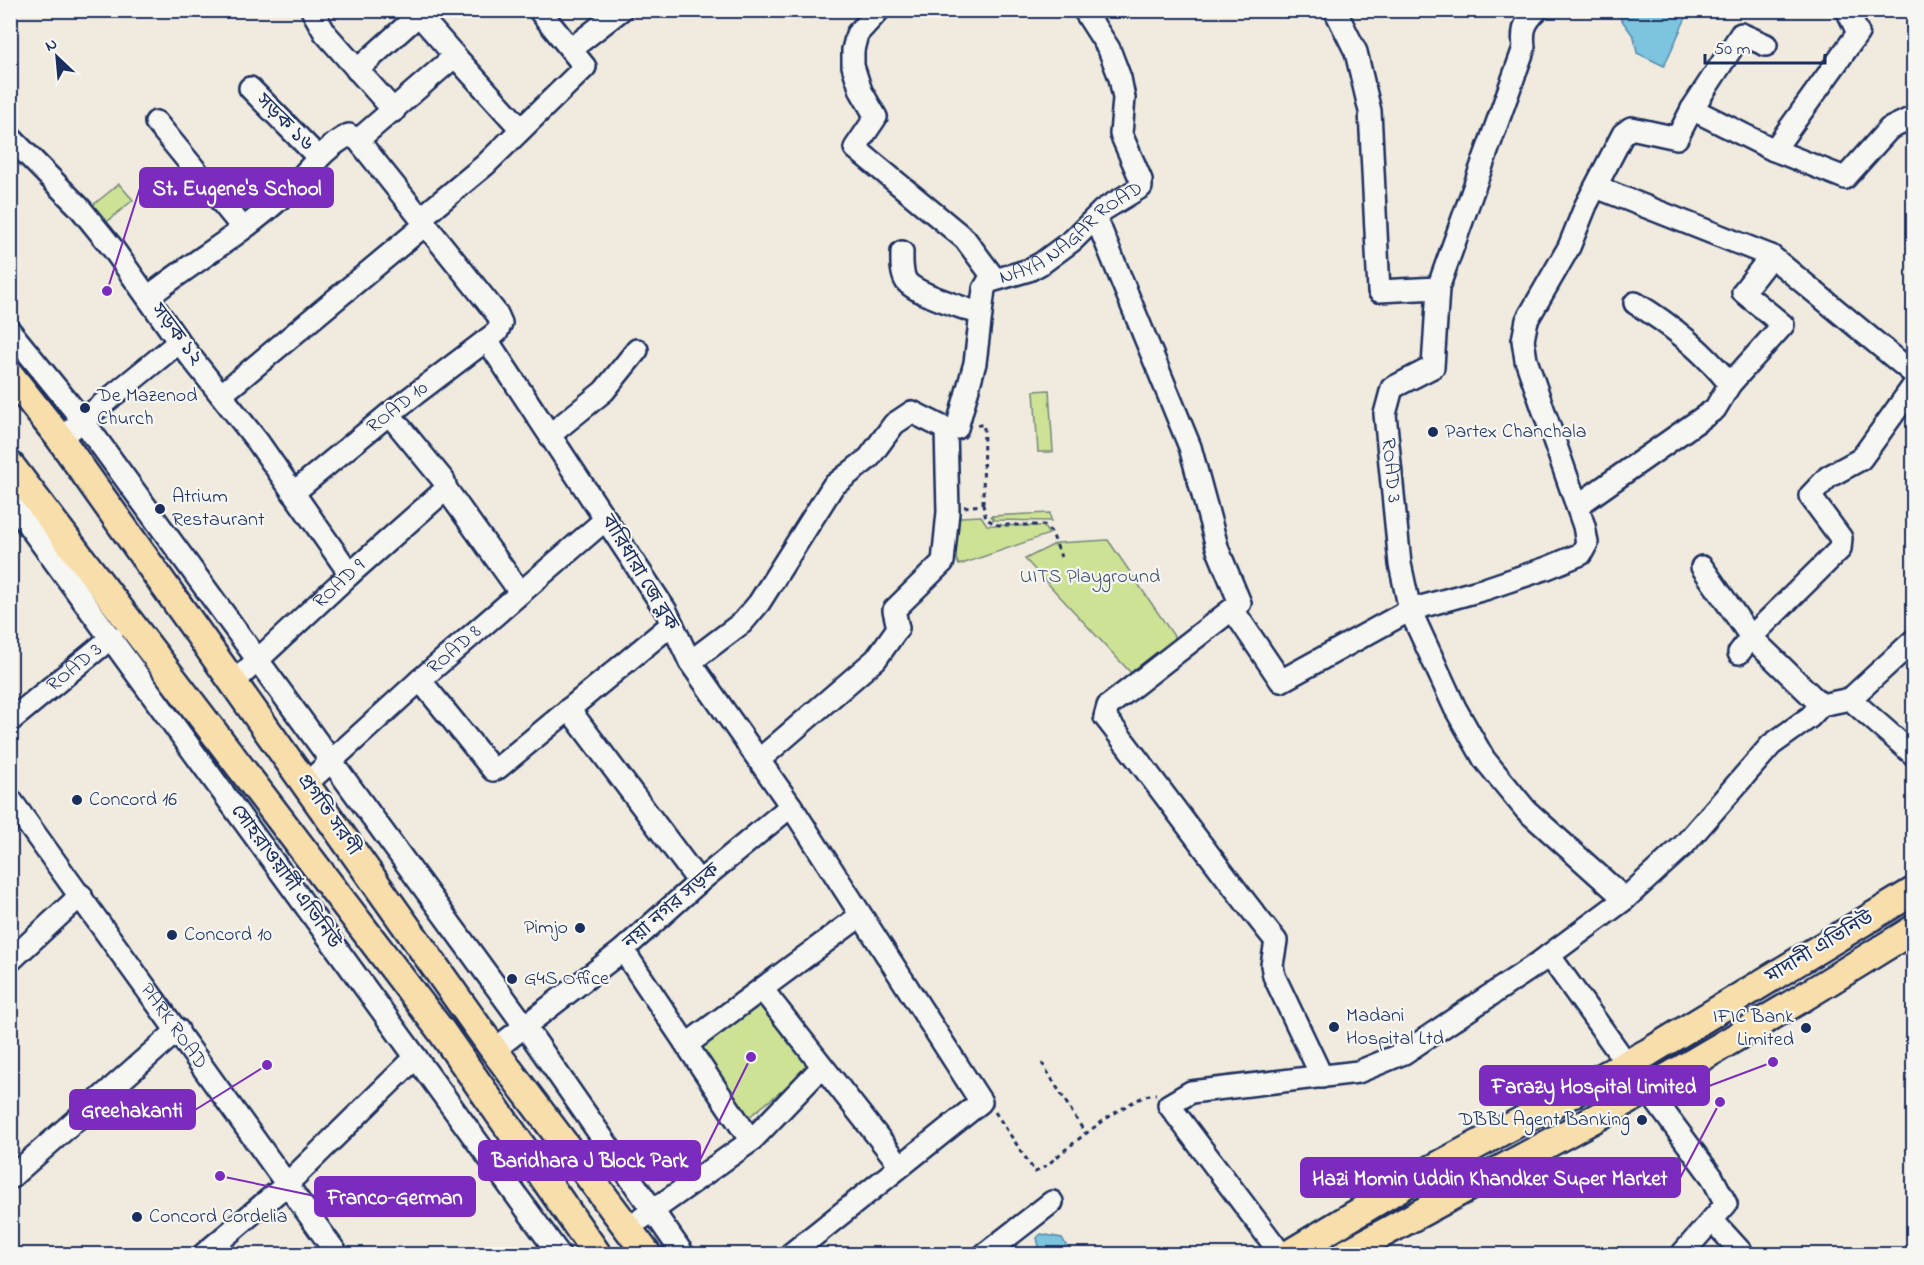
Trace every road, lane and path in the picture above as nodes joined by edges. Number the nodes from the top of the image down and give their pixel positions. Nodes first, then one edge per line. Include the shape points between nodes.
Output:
1 (312, 10) edge
2 (539, 10) edge
3 (621, 10) edge
4 (879, 10) edge
5 (1084, 10) edge
6 (1335, 10) edge
7 (1537, 10) edge
8 (1847, 10) edge
9 (421, 13) edge
10 (1766, 45) dead end
11 (571, 49) junction
12 (455, 56) junction
13 (357, 70) junction
14 (250, 88) dead end
15 (1692, 109) junction
16 (394, 111) junction
17 (1914, 117) edge
18 (156, 122) dead end
19 (521, 129) junction
20 (10, 137) edge
21 (358, 140) junction
22 (1774, 150) junction
23 (319, 158) junction
24 (1596, 187) junction
25 (1096, 218) junction
26 (423, 221) junction
27 (242, 227) junction
28 (902, 252) dead end
29 (1771, 256) junction
30 (994, 278) junction
31 (1438, 288) junction
32 (148, 297) junction
33 (1635, 303) dead end
34 (981, 314) junction
35 (10, 331) edge
36 (487, 340) junction
37 (179, 342) junction
38 (637, 350) dead end
39 (1914, 374) edge
40 (10, 375) edge
41 (1730, 384) junction
42 (1914, 385) edge
43 (222, 394) junction
44 (389, 414) junction
45 (84, 422) junction
46 (952, 428) junction
47 (551, 435) junction
48 (59, 437) junction
49 (10, 465) edge
50 (446, 489) junction
51 (294, 494) junction
52 (10, 500) edge
53 (983, 505) junction
54 (1577, 506) junction
55 (948, 508) junction
56 (606, 519) junction
57 (1061, 557) dead end
58 (1702, 567) dead end
59 (350, 574) junction
60 (520, 592) junction
61 (1233, 610) junction
62 (1410, 610) junction
63 (672, 624) junction
64 (112, 637) junction
65 (1914, 640) edge
66 (1745, 645) junction
67 (257, 662) junction
68 (690, 662) junction
69 (420, 680) junction
70 (234, 682) junction
71 (1850, 699) junction
72 (1821, 705) junction
73 (569, 709) junction
74 (10, 721) edge
75 (1914, 755) edge
76 (759, 760) junction
77 (331, 761) junction
78 (306, 784) junction
79 (10, 799) edge
80 (791, 806) junction
81 (699, 882) junction
82 (1914, 891) edge
83 (81, 895) junction
84 (1625, 899) junction
85 (860, 916) junction
86 (1914, 929) edge
87 (623, 950) junction
88 (1549, 955) junction
89 (10, 961) edge
90 (762, 989) junction
91 (466, 1010) junction
92 (524, 1026) junction
93 (440, 1029) junction
94 (178, 1030) junction
95 (686, 1045) junction
96 (494, 1050) junction
97 (416, 1057) junction
98 (1042, 1063) dead end
99 (1627, 1064) junction
100 (821, 1068) junction
101 (1322, 1077) junction
102 (1647, 1089) junction
103 (981, 1102) junction
104 (1169, 1105) junction
105 (1085, 1133) junction
106 (751, 1141) junction
107 (900, 1165) junction
108 (10, 1178) edge
109 (286, 1185) junction
110 (1052, 1202) dead end
111 (652, 1212) junction
112 (1713, 1221) junction
113 (627, 1227) junction
114 (204, 1254) edge
115 (337, 1254) edge
116 (559, 1254) edge
117 (597, 1254) edge
118 (647, 1254) edge
119 (683, 1254) edge
120 (791, 1254) edge
121 (985, 1254) edge
122 (1281, 1254) edge
123 (1289, 1254) edge
124 (1345, 1254) edge
125 (1682, 1254) edge
126 (1743, 1254) edge

1 - 13 street via 325,33
2 - 11 street
3 - 11 street
4 - 30 street via 856,34 853,50 853,66 861,91 876,117 855,148 965,239
5 - 25 street, NAYA NAGAR ROAD via 1109,49 1120,78 1124,98 1121,134 1141,180 1141,187
6 - 31 street via 1356,52 1370,111 1379,291
7 - 31 street, ROAD 3 via 1525,21 1524,48
8 - 22 street via 1858,33
9 - 12 street
9 - 13 street
10 - 15 street via 1741,34
11 - 19 street via 585,67
12 - 16 street
12 - 19 street
13 - 16 street
14 - 23 street, সড়ক ১৬
15 - 22 street
15 - 24 street via 1677,138 1631,128 1623,134
16 - 21 street
17 - 22 street via 1889,129 1845,178
18 - 27 street
19 - 26 street
20 - 32 street, সড়ক ১২ via 81,208
21 - 23 street via 349,135
21 - 26 street
23 - 27 street via 284,195
24 - 29 street
24 - 54 street via 1569,247 1527,320 1523,340 1526,360
25 - 30 street, NAYA NAGAR ROAD via 1042,263
25 - 61 street via 1190,447 1218,550 1240,603
26 - 36 street, ROAD 10 via 501,323
26 - 43 street
27 - 32 street
28 - 34 street via 902,271 907,283
29 - 39 street
29 - 41 street via 1743,292 1783,325
30 - 34 street, NAYA NAGAR ROAD via 984,289
31 - 62 street, ROAD 3 via 1433,367 1392,388 1384,414 1400,564
32 - 37 street, সড়ক ১২
33 - 41 street via 1665,320
34 - 46 street, NAYA NAGAR ROAD via 975,363
35 - 45 street
36 - 44 street, ROAD 10
36 - 47 street, বারিধারা জে ব্লক
37 - 43 street, সড়ক ১২
37 - 45 street
38 - 47 street via 604,391
40 - 48 main road, প্রগতি সরণী
41 - 54 street via 1715,409
42 - 66 street via 1862,459 1828,477 1810,496 1841,538 1840,549
43 - 51 street, সড়ক ১২
44 - 50 street via 444,481
44 - 51 street, ROAD 10
45 - 48 street
45 - 67 street
46 - 53 path via 984,425
46 - 55 street, NAYA NAGAR ROAD
46 - 68 street via 912,412 894,424 869,458 833,486 743,622
47 - 56 street, বারিধারা জে ব্লক
48 - 70 main road, প্রগতি সরণী
49 - 93 main road, প্রগতি সরণী
50 - 59 street, ROAD 9
50 - 60 street
51 - 59 street, সড়ক ১২
52 - 64 street, সোহরাওয়ার্দী এভিনিউ
53 - 55 path
53 - 57 path via 990,523 1049,528
54 - 62 street via 1587,543 1581,554 1485,589
55 - 76 street, NAYA NAGAR ROAD via 943,562 894,610 898,628 889,644 833,698
56 - 60 street, ROAD 8
56 - 63 street, বারিধারা জে ব্লক
58 - 66 street
59 - 67 street, ROAD 9
60 - 69 street, ROAD 8
61 - 62 street via 1281,681
61 - 101 street via 1108,706 1105,717 1276,941 1274,976
62 - 84 street, ROAD 3 via 1455,708 1484,759 1526,810
63 - 68 street, বারিধারা জে ব্লক
63 - 73 street
64 - 74 street, ROAD 3
64 - 97 street, সোহরাওয়ার্দী এভিনিউ
65 - 71 street
66 - 72 street
67 - 70 street, ROAD 9
67 - 77 street
68 - 76 street, বারিধারা জে ব্লক
69 - 73 street via 493,770
69 - 77 street, ROAD 8
70 - 78 main road, প্রগতি সরণী
71 - 72 street
71 - 75 street
72 - 84 street via 1771,745 1684,845
73 - 81 street
76 - 80 street, বারিধারা জে ব্লক
77 - 78 street, ROAD 8
77 - 92 street
78 - 91 main road, প্রগতি সরণী
79 - 83 street, PARK ROAD
80 - 81 street, নয়া নগর সড়ক
80 - 85 street, বারিধারা জে ব্লক
81 - 87 street, নয়া নগর সড়ক
82 - 99 main road, মাদানী এভিনিউ
83 - 89 street
83 - 94 street, PARK ROAD
84 - 88 street
85 - 90 street
85 - 103 street, বারিধারা জে ব্লক
86 - 102 main road, মাদানী এভিনিউ
87 - 92 street, নয়া নগর সড়ক
87 - 95 street
88 - 99 street
88 - 101 street via 1404,1053 1358,1072
90 - 95 street
90 - 100 street
91 - 93 main road
91 - 96 main road, প্রগতি সরণী
92 - 96 street, নয়া নগর সড়ক
92 - 111 street
93 - 117 main road, প্রগতি সরণী
94 - 108 street
94 - 109 street, PARK ROAD
95 - 106 street
96 - 113 main road, প্রগতি সরণী
97 - 109 street
97 - 116 street, সোহরাওয়ার্দী এভিনিউ
98 - 105 path
99 - 123 main road, মাদানী এভিনিউ via 1421,1175
100 - 106 street
100 - 107 street
101 - 104 street via 1191,1092
102 - 112 street via 1712,1177 1726,1204
102 - 124 main road, মাদানী এভিনিউ
103 - 105 path via 989,1103 1035,1172
103 - 107 street
104 - 105 path via 1155,1093 1148,1095
104 - 122 street
106 - 111 street
107 - 120 street
109 - 114 street
109 - 115 street, PARK ROAD
110 - 121 street
111 - 113 street
111 - 119 street
112 - 125 street
112 - 126 street
113 - 118 main road, প্রগতি সরণী

